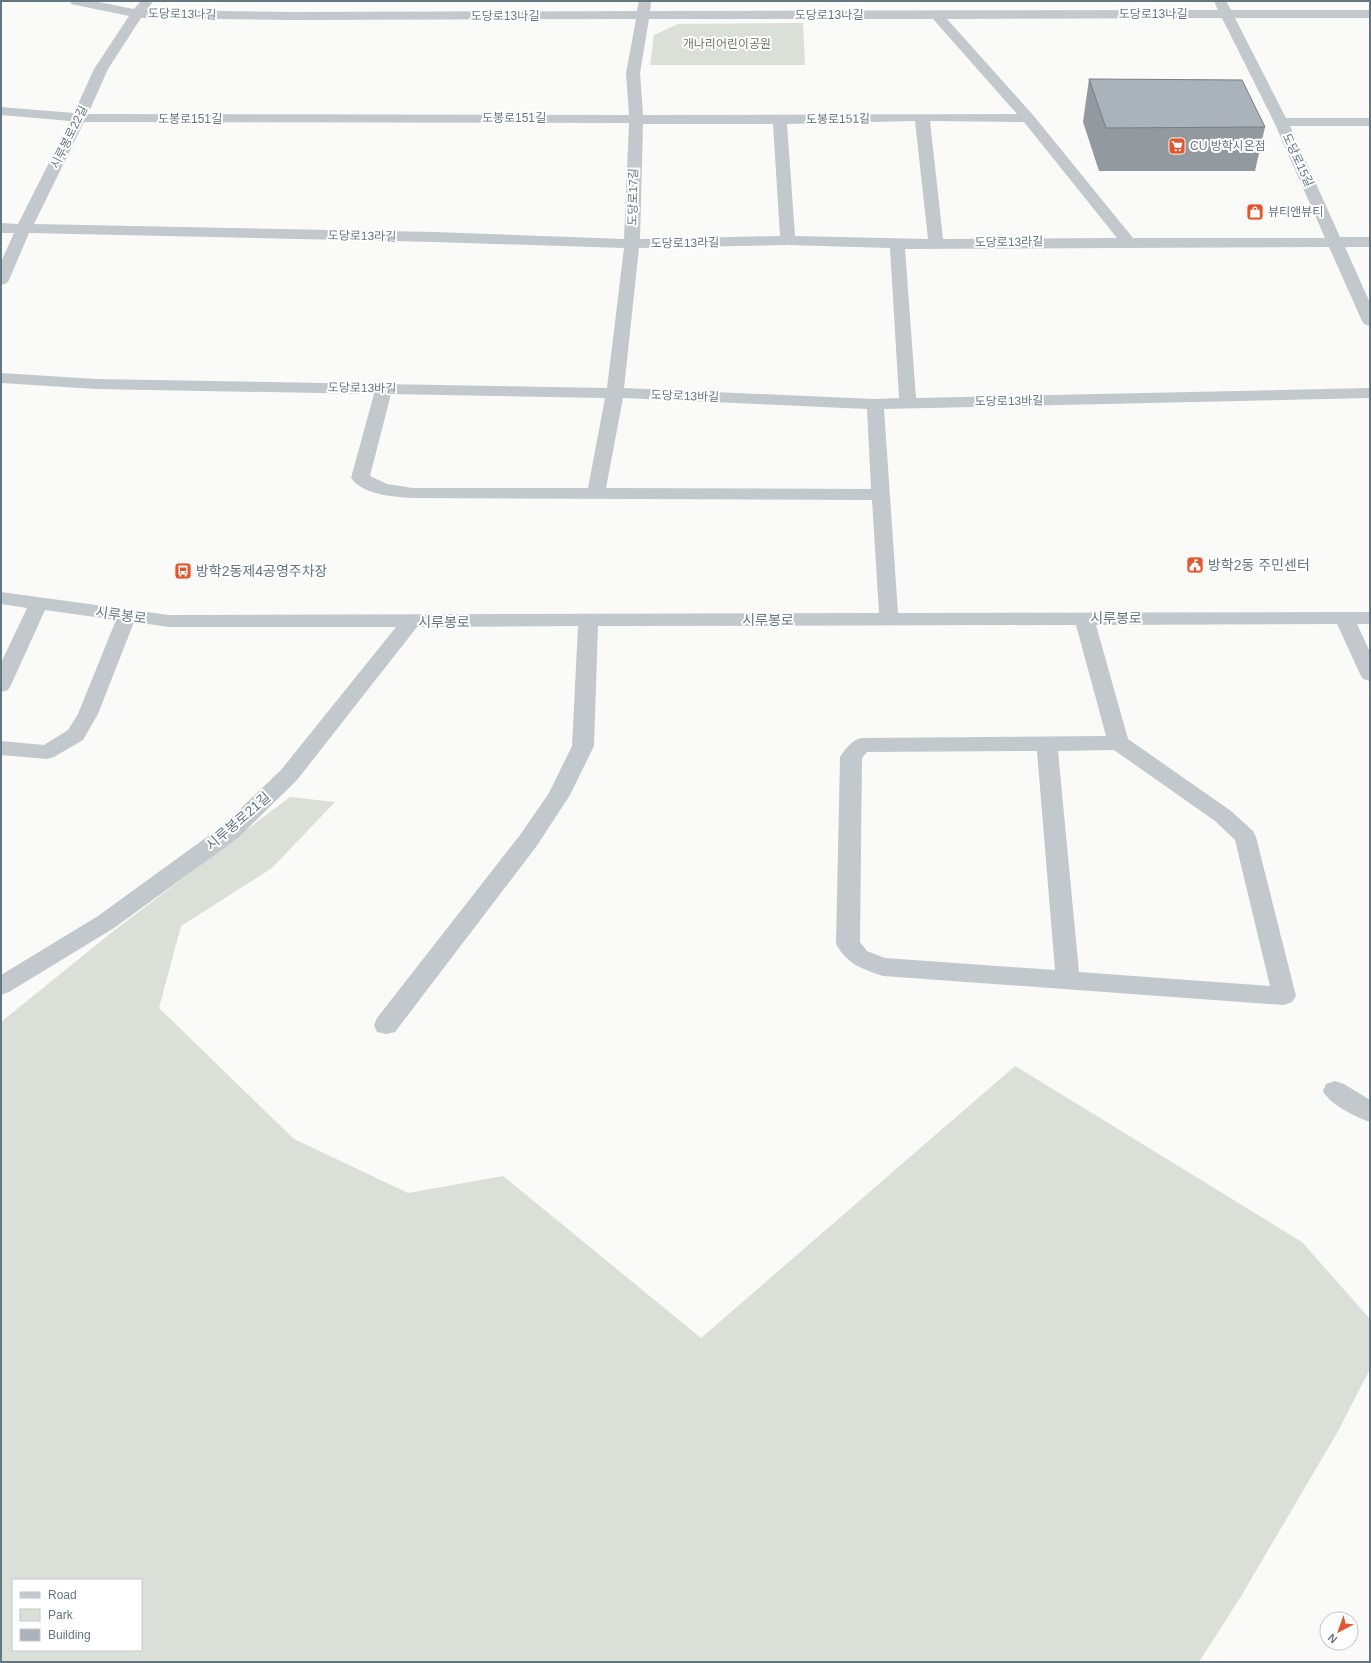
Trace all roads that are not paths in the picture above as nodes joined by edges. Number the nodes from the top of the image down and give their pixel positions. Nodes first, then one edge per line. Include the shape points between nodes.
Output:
1 (76, 1) edge
2 (148, 1) edge
3 (645, 1) edge
4 (1350, 1) edge
5 (1222, 7) edge
6 (137, 14) junction
7 (1364, 14) edge
8 (937, 15) junction
9 (643, 16) junction
10 (1, 111) edge
11 (922, 117) junction
12 (79, 118) junction
13 (636, 118) junction
14 (1028, 118) junction
15 (780, 120) junction
16 (1281, 122) junction
17 (1370, 122) edge
18 (1, 228) edge
19 (23, 230) junction
20 (788, 240) junction
21 (1127, 241) junction
22 (1335, 241) junction
23 (1370, 242) edge
24 (936, 243) junction
25 (632, 244) junction
26 (897, 244) junction
27 (1, 280) edge
28 (1370, 321) edge
29 (1, 378) edge
30 (384, 388) junction
31 (615, 393) junction
32 (1370, 393) edge
33 (875, 404) junction
34 (908, 404) junction
35 (596, 494) junction
36 (881, 495) junction
37 (1, 598) edge
38 (39, 603) junction
39 (127, 616) junction
40 (1084, 618) junction
41 (1344, 618) junction
42 (1370, 618) edge
43 (889, 620) junction
44 (410, 622) junction
45 (588, 622) junction
46 (1370, 674) edge
47 (1, 685) edge
48 (1047, 743) junction
49 (1118, 743) junction
50 (1, 748) edge
51 (1068, 980) junction
52 (1, 986) edge
53 (386, 1025) dead end
54 (1335, 1091) dead end
55 (1370, 1112) edge

1 - 6 street, 도당로13나길
2 - 6 street, 시루봉로22길
3 - 9 street, 도당로17길
4 - 7 street
5 - 7 street, 도당로13나길
5 - 8 street, 도당로13나길
5 - 16 street, 도당로15길
6 - 9 street, 도당로13나길
6 - 12 street, 시루봉로22길 via 100,69
8 - 9 street, 도당로13나길
8 - 14 street
9 - 13 street, 도당로17길 via 633,73
10 - 12 street, 도봉로151길
11 - 14 street, 도봉로151길
11 - 15 street, 도봉로151길
11 - 24 street
12 - 13 street, 도봉로151길
12 - 19 street, 시루봉로22길
13 - 15 street, 도봉로151길
13 - 25 street, 도당로17길
14 - 21 street
15 - 20 street
16 - 17 street
16 - 22 street, 도당로15길
18 - 19 street, 도당로13라길
19 - 25 street, 도당로13라길 via 427,237
19 - 27 street, 시루봉로22길
20 - 25 street, 도당로13라길
20 - 26 street, 도당로13라길
21 - 22 street, 도당로13라길
21 - 24 street, 도당로13라길
22 - 23 street, 도당로13라길
22 - 28 street, 도당로15길
24 - 26 street, 도당로13라길
25 - 31 street, 도당로17길
26 - 34 street
29 - 30 street, 도당로13바길 via 96,384
30 - 31 street, 도당로13바길
30 - 35 street via 360,478 370,486 413,493
31 - 33 street, 도당로13바길
31 - 35 street, 도당로17길
32 - 34 street, 도당로13바길
33 - 34 street, 도당로13바길
33 - 36 street
35 - 36 street
36 - 43 street
37 - 38 street, 시루봉로
38 - 39 street, 시루봉로
38 - 47 street
39 - 44 street, 시루봉로 via 169,621
39 - 50 street via 88,714 76,735 47,752
40 - 41 street, 시루봉로
40 - 43 street, 시루봉로
40 - 49 street
41 - 42 street, 시루봉로
41 - 46 street
43 - 45 street, 시루봉로
44 - 45 street, 시루봉로
44 - 52 street, 시루봉로21길 via 289,775 230,832 106,922
45 - 53 street via 584,746 559,795 528,841
48 - 49 street
48 - 51 street
48 - 51 street via 861,744 851,757 848,944 859,957 883,967
49 - 51 street via 1223,816 1245,837 1284,996
54 - 55 street

